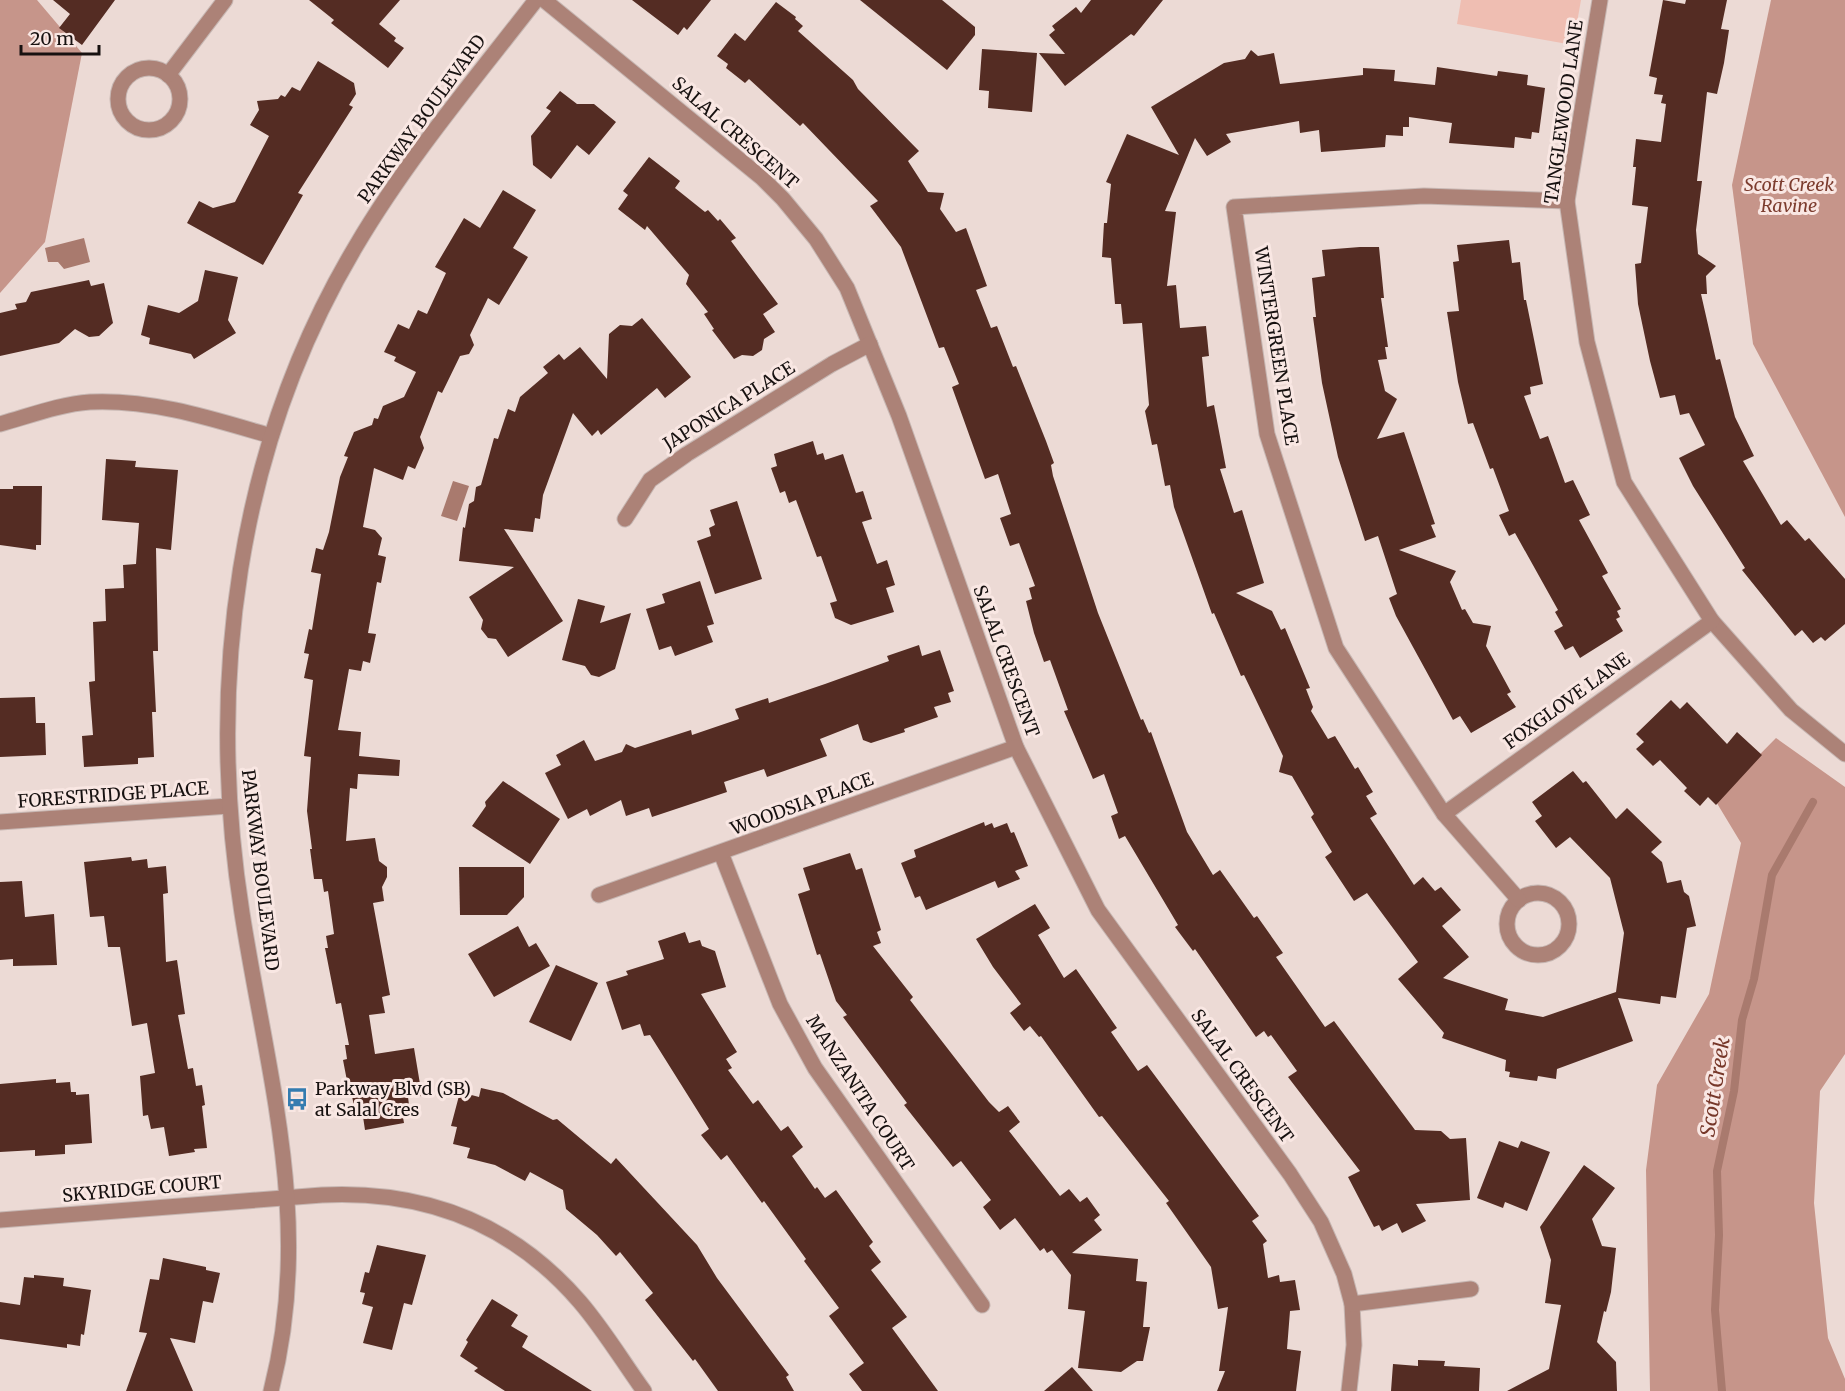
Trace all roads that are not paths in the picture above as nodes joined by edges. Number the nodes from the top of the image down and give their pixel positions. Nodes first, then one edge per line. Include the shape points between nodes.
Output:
1 (225, 0) edge
2 (536, 0) edge
3 (544, 0) edge
4 (1600, 0) edge
5 (168, 75) junction
6 (1567, 201) junction
7 (870, 344) junction
8 (0, 424) edge
9 (271, 436) junction
10 (625, 519) dead end
11 (1712, 621) junction
12 (1016, 747) junction
13 (1845, 754) edge
14 (229, 806) junction
15 (1444, 814) junction
16 (0, 822) edge
17 (722, 853) junction
18 (599, 895) dead end
19 (1519, 900) junction
20 (288, 1197) junction
21 (0, 1220) edge
22 (1471, 1289) dead end
23 (1352, 1304) junction
24 (982, 1305) dead end
25 (271, 1391) edge
26 (644, 1391) edge
27 (1349, 1391) edge

1 - 5 street
2 - 9 street, PARKWAY BOULEVARD via 419,150 355,248 311,333
3 - 7 street, SALAL CRESCENT via 783,198 833,262
4 - 6 street, TANGLEWOOD LANE
5 - 5 street via 147,68 137,70 122,84 118,103 121,113 135,127 155,130 173,120 181,100
6 - 11 street, TANGLEWOOD LANE via 1587,342 1624,482
6 - 15 street, WINTERGREEN PLACE via 1424,196 1234,207 1267,434 1336,648
7 - 10 street, JAPONICA PLACE via 650,480
7 - 12 street, SALAL CRESCENT
8 - 9 street via 89,402 141,404 206,416
9 - 14 street, PARKWAY BOULEVARD via 245,539 232,616 226,729
11 - 13 street, TANGLEWOOD LANE via 1791,710
11 - 15 street, FOXGLOVE LANE
12 - 17 street, WOODSIA PLACE
12 - 23 street, SALAL CRESCENT via 1098,910 1321,1222 1344,1274
14 - 16 street, FORESTRIDGE PLACE
14 - 20 street, PARKWAY BOULEVARD via 242,914
15 - 19 street, WINTERGREEN PLACE
17 - 18 street, WOODSIA PLACE
17 - 24 street, MANZANITA COURT via 775,994 815,1068
19 - 19 street via 1511,909 1507,928 1516,946 1533,955 1544,955 1562,945 1570,925 1563,905 1545,894
20 - 21 street, SKYRIDGE COURT
20 - 25 street, PARKWAY BOULEVARD via 288,1297
20 - 26 street via 361,1193 410,1199 462,1214 509,1238 581,1303
22 - 23 street
23 - 27 street, SALAL CRESCENT via 1354,1345

